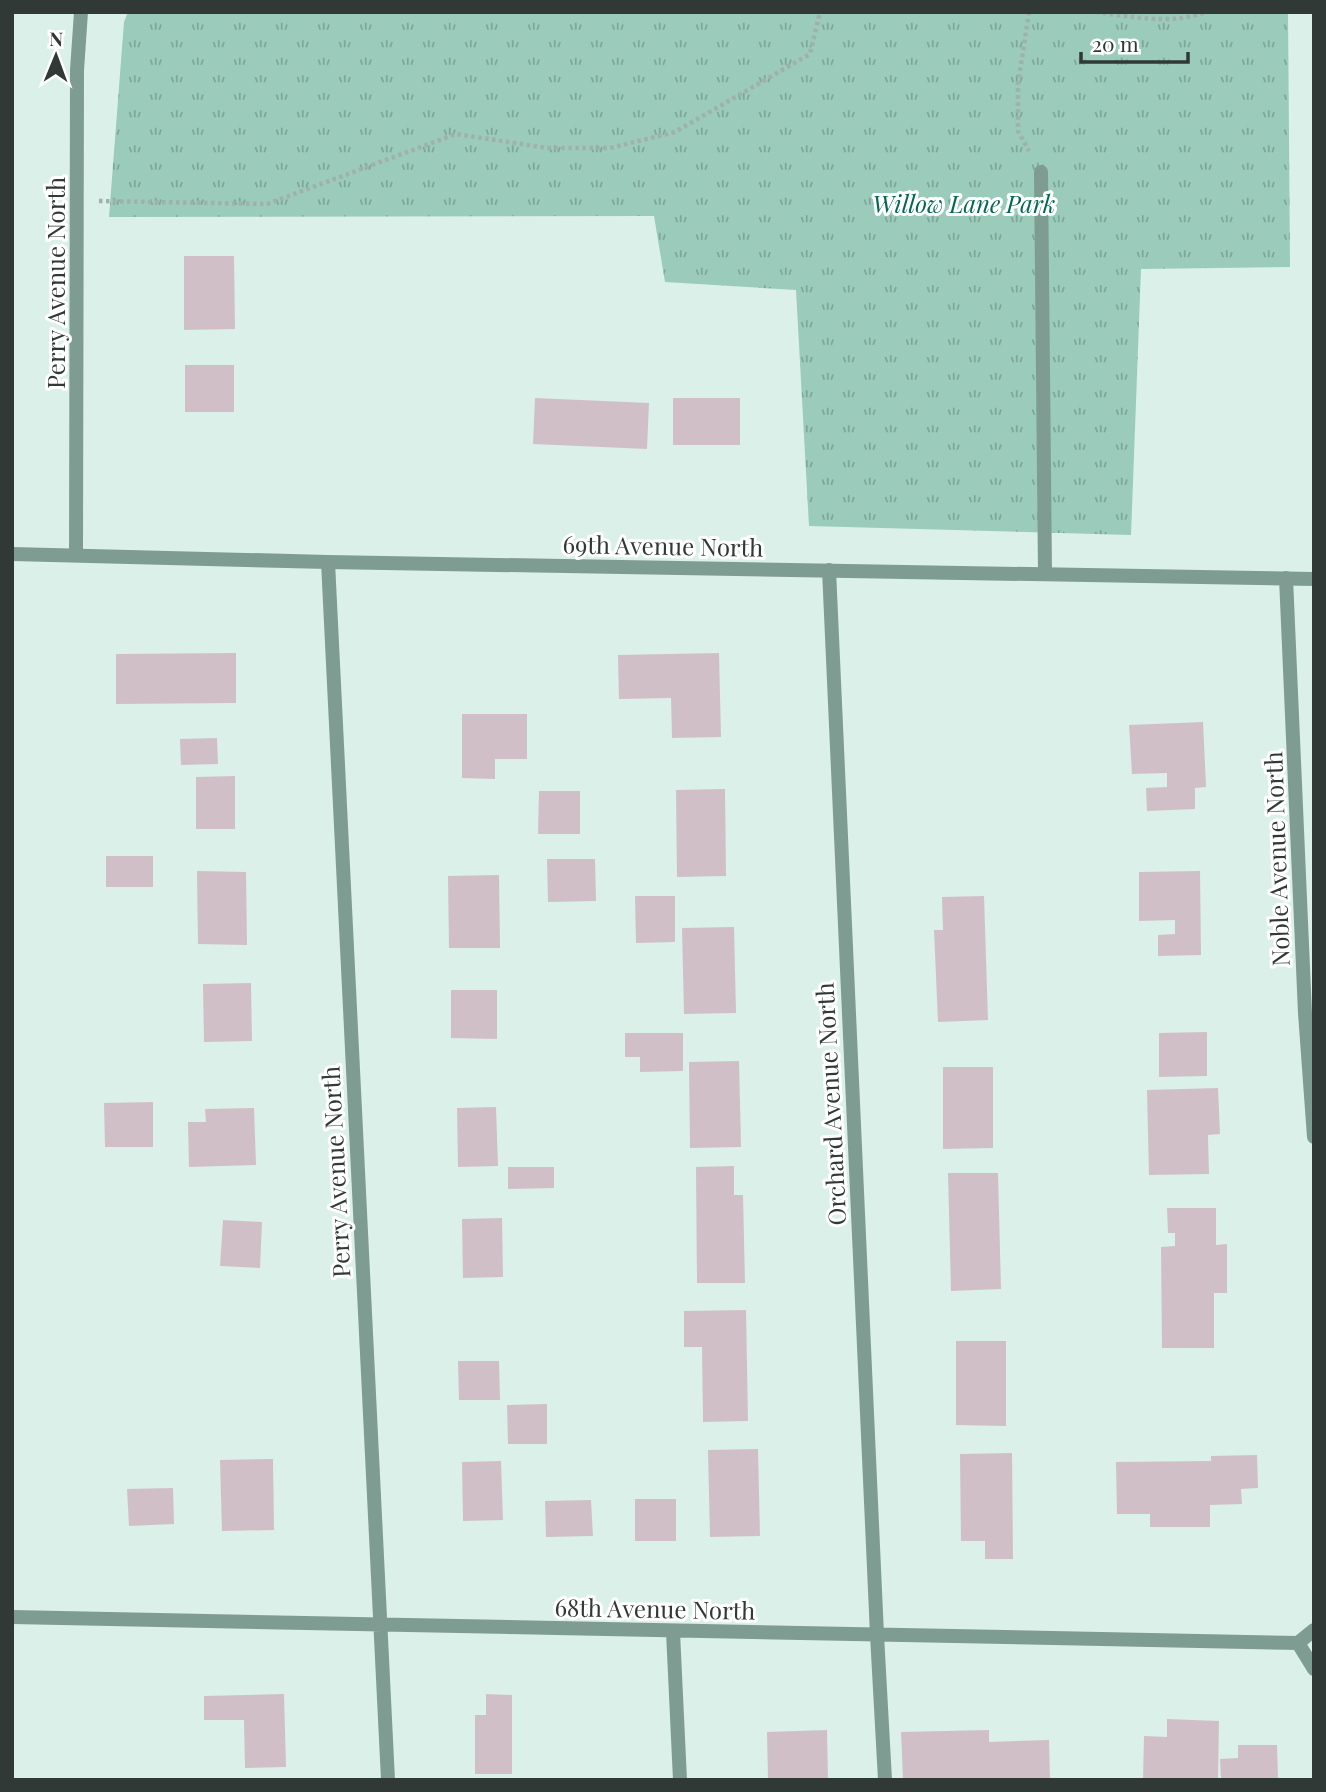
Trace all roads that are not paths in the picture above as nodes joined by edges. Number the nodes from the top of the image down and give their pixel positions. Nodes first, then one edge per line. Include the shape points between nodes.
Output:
1 (81, 12) edge
2 (1041, 172) road end
3 (12, 554) edge
4 (76, 555) junction
5 (328, 562) junction
6 (829, 570) junction
7 (1045, 574) junction
8 (1286, 578) junction
9 (1314, 579) edge
10 (1314, 1138) edge
11 (12, 1617) edge
12 (380, 1624) junction
13 (1314, 1630) edge
14 (673, 1632) junction
15 (877, 1635) junction
16 (1298, 1643) junction
17 (1314, 1669) edge
18 (388, 1780) edge
19 (680, 1780) edge
20 (885, 1780) edge

1 - 4 street, Perry Avenue North
2 - 7 street
3 - 4 street, 69th Avenue North
4 - 5 street, 69th Avenue North
5 - 6 street, 69th Avenue North
5 - 12 street, Perry Avenue North
6 - 7 street, 69th Avenue North
6 - 15 street, Orchard Avenue North
7 - 8 street, 69th Avenue North
8 - 9 street, 69th Avenue North
8 - 10 street, Noble Avenue North
11 - 12 street, 68th Avenue North
12 - 14 street, 68th Avenue North
12 - 18 street, Perry Avenue North
13 - 16 street
14 - 15 street, 68th Avenue North
14 - 19 street
15 - 16 street, 68th Avenue North
15 - 20 street, Orchard Avenue North
16 - 17 street

